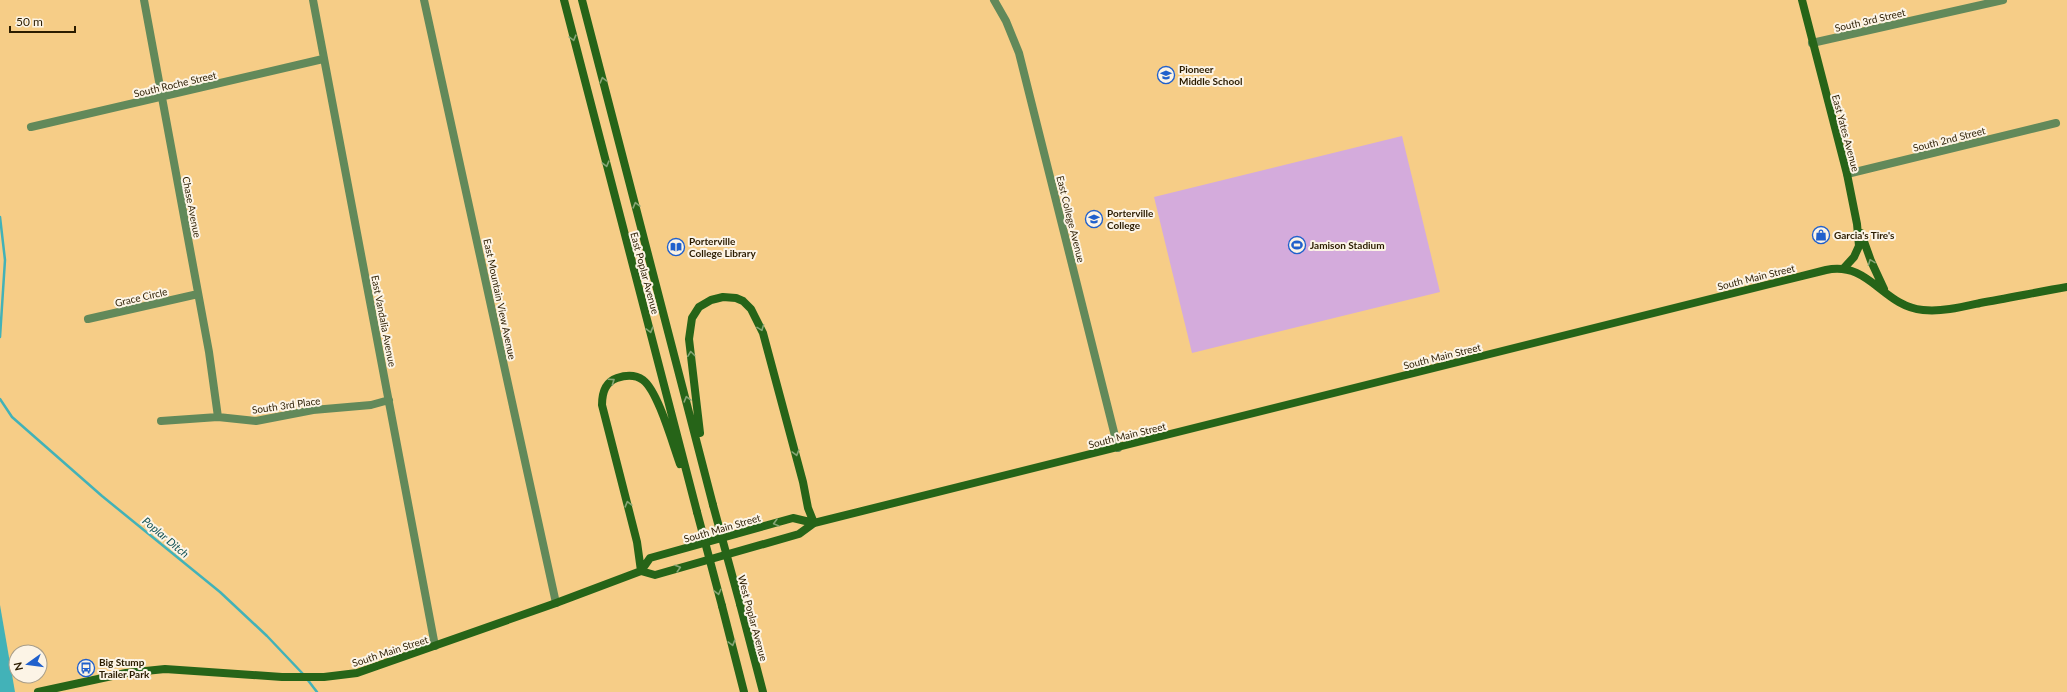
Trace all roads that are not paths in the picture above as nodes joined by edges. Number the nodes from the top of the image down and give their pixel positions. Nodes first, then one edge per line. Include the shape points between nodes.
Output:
1 (144, 0) edge
2 (313, 0) edge
3 (424, 0) edge
4 (564, 0) edge
5 (582, 0) edge
6 (994, 0) edge
7 (1802, 0) edge
8 (2003, 0) edge
9 (1812, 43) junction
10 (323, 60) junction
11 (161, 98) junction
12 (2056, 123) dead end
13 (31, 127) dead end
14 (1847, 174) junction
15 (1857, 224) junction
16 (1844, 268) junction
17 (2067, 287) edge
18 (198, 294) junction
19 (1889, 296) junction
20 (88, 319) dead end
21 (389, 400) junction
22 (218, 417) junction
23 (161, 421) dead end
24 (1118, 448) junction
25 (703, 462) junction
26 (697, 512) junction
27 (814, 523) junction
28 (725, 549) joint
29 (641, 571) junction
30 (556, 603) junction
31 (436, 646) junction
32 (38, 692) edge
33 (744, 692) edge
34 (762, 692) edge

1 - 11 street, Chase Avenue
2 - 10 street, East Vandalia Avenue
3 - 30 street, East Mountain View Avenue
4 -> 26 main road, East Poplar Avenue
25 -> 5 main road, East Poplar Avenue
6 - 24 street, East College Avenue via 1019,53
7 - 9 main road, East Yates Avenue
8 - 9 street, South 3rd Street
9 - 14 main road, East Yates Avenue
10 - 11 street, South Roche Street
10 - 21 street, East Vandalia Avenue
11 - 13 street, South Roche Street
11 - 18 street, Chase Avenue
12 - 14 street, South 2nd Street
14 - 15 main road, East Yates Avenue
15 - 16 main road, East Yates Avenue via 1859,246
19 -> 15 main road via 1871,262
16 - 19 main road, South Main Street via 1863,275
16 - 24 main road, South Main Street via 1815,272
17 - 19 main road, South Main Street via 1938,310 1912,308
18 - 20 street, Grace Circle
18 - 22 street, Chase Avenue
21 - 22 street, South 3rd Place via 371,405 313,410 256,421
21 - 31 street, East Vandalia Avenue
22 - 23 street, South 3rd Place
24 - 27 main road, South Main Street
25 -> 27 main road via 689,340 690,325 695,313 704,303 716,298 730,297 743,300 760,324
25 - 28 main road, East Poplar Avenue, bridge
29 -> 26 main road via 638,542 602,405 605,387 613,380 623,376 634,376 643,379 651,388
26 -> 33 main road, East Poplar Avenue, bridge
29 -> 27 main road, South Main Street via 655,575 798,534
27 -> 29 main road, South Main Street via 794,518 751,529 650,558
28 - 34 main road, West Poplar Avenue, bridge
29 - 30 main road, South Main Street
30 - 31 main road, South Main Street
31 - 32 main road, South Main Street via 366,671 324,677 282,678 166,669 126,673

